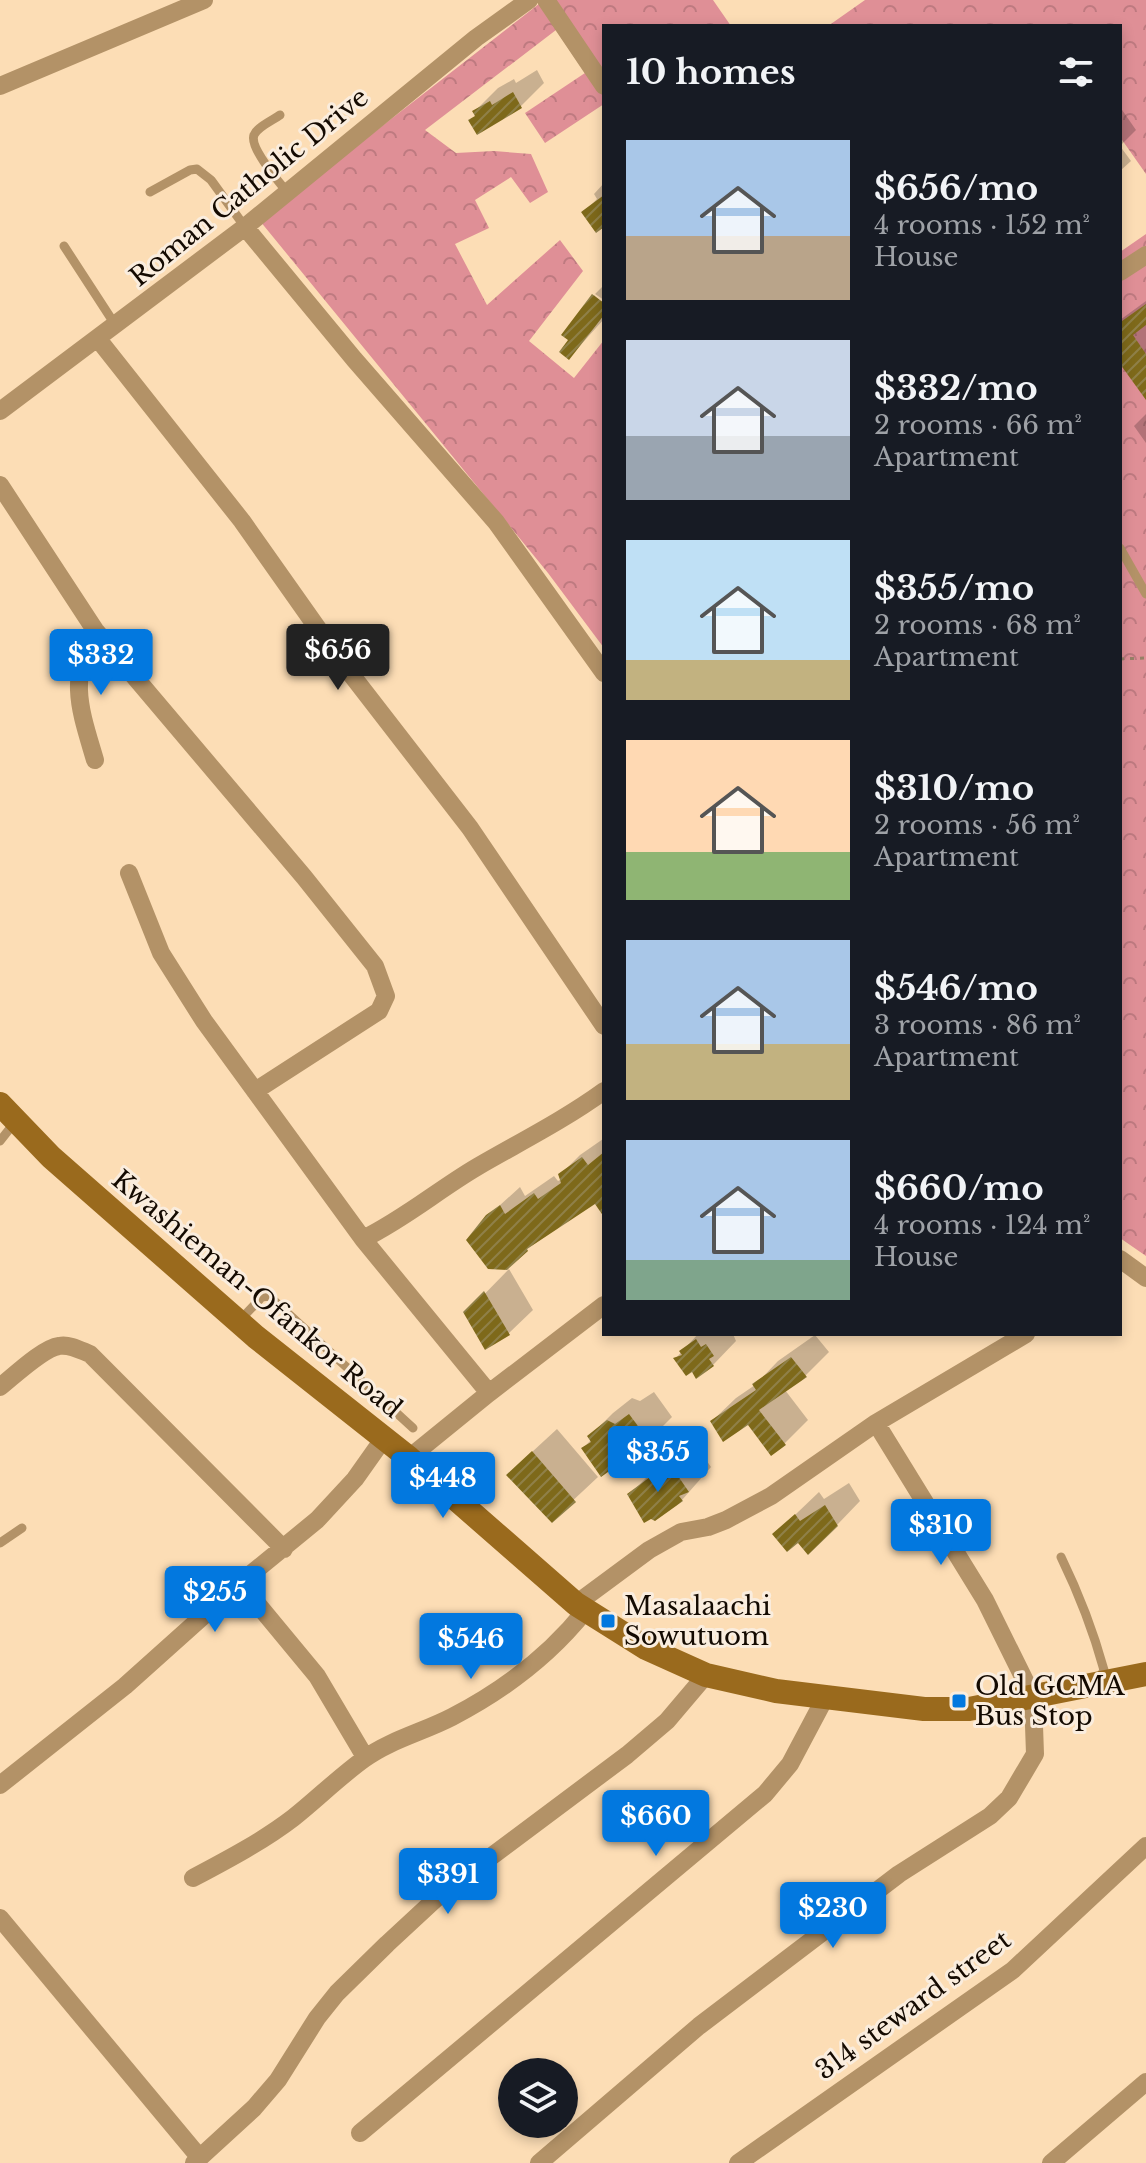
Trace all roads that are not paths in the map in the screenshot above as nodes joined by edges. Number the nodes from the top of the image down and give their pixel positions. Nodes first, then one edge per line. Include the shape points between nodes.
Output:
1 (204, 0) edge
2 (529, 0) edge
3 (546, 0) edge
4 (602, 83) edge
5 (0, 86) edge
6 (280, 115) dead end
7 (150, 192) dead end
8 (287, 192) junction
9 (245, 227) junction
10 (64, 246) dead end
11 (1146, 255) edge
12 (1122, 271) edge
13 (116, 326) junction
14 (98, 339) junction
15 (0, 411) edge
16 (0, 485) edge
17 (1122, 552) edge
18 (1146, 594) edge
19 (95, 630) junction
20 (602, 670) edge
21 (95, 760) dead end
22 (129, 873) dead end
23 (602, 1023) edge
24 (255, 1091) junction
25 (602, 1092) edge
26 (8, 1113) edge
27 (0, 1141) edge
28 (363, 1239) junction
29 (1122, 1262) edge
30 (1146, 1278) edge
31 (602, 1307) edge
32 (239, 1322) junction
33 (1023, 1336) edge
34 (0, 1387) edge
35 (489, 1393) junction
36 (876, 1423) junction
37 (413, 1428) dead end
38 (384, 1438) junction
39 (409, 1458) junction
40 (22, 1528) dead end
41 (0, 1543) edge
42 (284, 1549) junction
43 (1061, 1557) dead end
44 (240, 1583) junction
45 (581, 1608) junction
46 (1146, 1674) edge
47 (706, 1675) junction
48 (1094, 1685) junction
49 (1033, 1697) junction
50 (825, 1698) junction
51 (365, 1757) junction
52 (0, 1785) edge
53 (1146, 1846) edge
54 (193, 1878) dead end
55 (0, 1918) edge
56 (1146, 2082) edge
57 (360, 2133) dead end
58 (197, 2161) edge
59 (539, 2163) edge
60 (738, 2163) edge
61 (1051, 2163) edge

1 - 5 street
2 - 8 street, Roman Catholic Drive
3 - 4 street
6 - 8 lane via 253,139
7 - 9 lane via 197,169
8 - 9 street, Roman Catholic Drive
9 - 13 street, Roman Catholic Drive
9 - 20 street via 496,522
10 - 13 lane
11 - 12 street
13 - 14 street, Roman Catholic Drive
14 - 15 street, Roman Catholic Drive
14 - 23 street via 242,521 340,660 470,828
16 - 19 street
17 - 18 lane
19 - 21 street via 79,666 79,693
19 - 24 street via 304,877 375,966 383,984 386,996 379,1011
22 - 24 street via 161,953
24 - 28 street
25 - 28 street
26 - 27 lane
26 - 32 main road, Kwashieman-Ofankor Road
28 - 35 street
29 - 30 street
31 - 35 street
32 - 37 lane via 269,1296
32 - 38 main road, Kwashieman-Ofankor Road
33 - 36 street
34 - 42 street via 56,1346 90,1354
35 - 39 street
36 - 45 street via 771,1496 649,1550
36 - 49 street via 985,1600
38 - 39 main road, Kwashieman-Ofankor Road
38 - 42 street via 355,1479
39 - 45 main road, Kwashieman-Ofankor Road
40 - 41 lane
42 - 44 street
43 - 48 lane via 1081,1598 1104,1670
44 - 51 street via 317,1676
44 - 52 street via 125,1686
45 - 47 main road, Kwashieman-Ofankor Road via 646,1648
45 - 51 street via 550,1650 508,1685
46 - 48 main road, Kwashieman-Ofankor Road
47 - 50 main road, Kwashieman-Ofankor Road
47 - 58 street via 637,1747 441,1894 387,1944 337,1993 254,2108
48 - 49 main road, Kwashieman-Ofankor Road
49 - 50 main road, Kwashieman-Ofankor Road via 946,1710
49 - 59 street via 1035,1754 1009,1798 990,1816 899,1874 699,2026
50 - 57 street via 790,1764 765,1794
51 - 54 street via 290,1820
53 - 60 street, 314 steward street via 1013,1970
55 - 58 street
56 - 61 street

